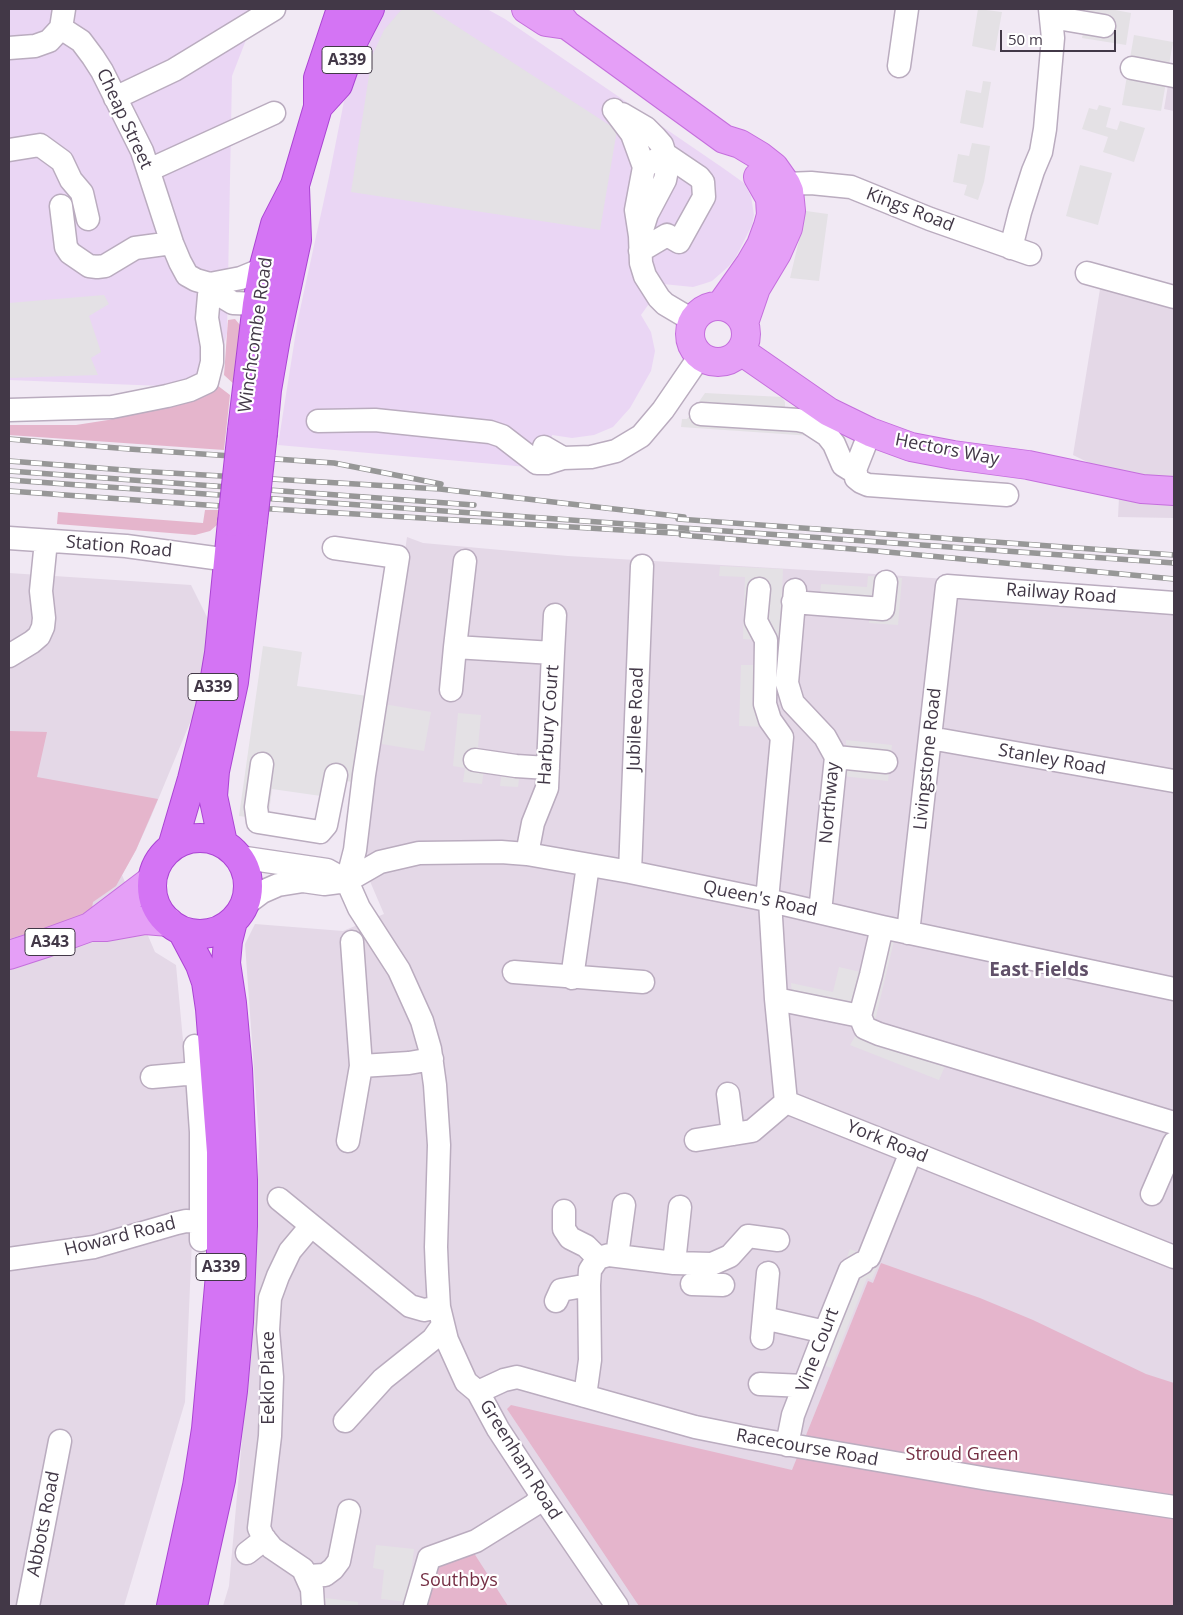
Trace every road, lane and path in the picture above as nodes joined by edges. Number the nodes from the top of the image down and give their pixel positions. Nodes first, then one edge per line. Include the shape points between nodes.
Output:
1 (274, 9) edge
2 (341, 9) edge
3 (370, 9) edge
4 (526, 9) edge
5 (906, 9) edge
6 (1050, 13) edge
7 (560, 17) edge
8 (62, 18) edge
9 (1104, 26) dead end
10 (9, 48) edge
11 (899, 66) dead end
12 (1132, 68) dead end
13 (1174, 76) edge
14 (115, 98) junction
15 (318, 107) junction
16 (274, 113) dead end
17 (724, 139) junction
18 (9, 150) edge
19 (665, 154) junction
20 (644, 167) junction
21 (149, 170) junction
22 (758, 177) junction
23 (794, 184) junction
24 (295, 186) junction
25 (61, 206) dead end
26 (88, 219) dead end
27 (297, 226) junction
28 (172, 243) junction
29 (640, 243) junction
30 (263, 269) junction
31 (1087, 273) dead end
32 (210, 284) junction
33 (1174, 297) edge
34 (257, 304) junction
35 (720, 305) junction
36 (692, 320) junction
37 (744, 323) junction
38 (741, 351) junction
39 (700, 356) junction
40 (9, 410) edge
41 (701, 414) dead end
42 (318, 421) dead end
43 (253, 431) junction
44 (870, 432) junction
45 (856, 473) junction
46 (1174, 491) edge
47 (1007, 495) dead end
48 (242, 522) junction
49 (9, 538) edge
50 (46, 541) junction
51 (334, 548) dead end
52 (229, 560) junction
53 (464, 560) dead end
54 (642, 566) dead end
55 (886, 582) dead end
56 (947, 586) joint
57 (759, 589) dead end
58 (1174, 603) edge
59 (555, 615) dead end
60 (464, 647) junction
61 (553, 653) junction
62 (9, 656) edge
63 (451, 690) dead end
64 (930, 738) junction
65 (836, 756) junction
66 (475, 760) dead end
67 (886, 762) dead end
68 (262, 764) dead end
69 (548, 768) junction
70 (336, 775) dead end
71 (1174, 781) edge
72 (172, 847) junction
73 (231, 850) junction
74 (527, 854) junction
75 (588, 865) junction
76 (630, 872) junction
77 (152, 880) junction
78 (347, 881) junction
79 (769, 901) junction
80 (240, 912) junction
81 (820, 912) junction
82 (175, 926) junction
83 (90, 927) junction
84 (882, 927) junction
85 (908, 932) junction
86 (352, 942) dead end
87 (9, 955) edge
88 (514, 972) dead end
89 (572, 975) junction
90 (643, 982) dead end
91 (1174, 989) edge
92 (776, 999) junction
93 (860, 1016) junction
94 (195, 1046) dead end
95 (432, 1059) junction
96 (361, 1066) junction
97 (197, 1073) junction
98 (152, 1078) dead end
99 (728, 1094) dead end
100 (786, 1102) junction
101 (1174, 1123) edge
102 (734, 1134) junction
103 (696, 1140) dead end
104 (348, 1141) dead end
105 (1174, 1143) edge
106 (911, 1152) junction
107 (1152, 1194) dead end
108 (279, 1199) dead end
109 (624, 1206) dead end
110 (680, 1207) dead end
111 (564, 1211) dead end
112 (311, 1226) junction
113 (778, 1240) dead end
114 (608, 1257) junction
115 (1174, 1257) edge
116 (9, 1259) edge
117 (674, 1263) junction
118 (768, 1273) dead end
119 (589, 1285) junction
120 (556, 1300) dead end
121 (441, 1316) junction
122 (825, 1332) junction
123 (760, 1384) dead end
124 (804, 1386) junction
125 (478, 1392) junction
126 (585, 1396) junction
127 (344, 1421) dead end
128 (60, 1441) dead end
129 (787, 1445) junction
130 (542, 1496) junction
131 (1174, 1507) edge
132 (349, 1511) dead end
133 (265, 1539) junction
134 (247, 1553) dead end
135 (308, 1576) junction
136 (28, 1606) edge
137 (171, 1606) edge
138 (193, 1606) edge
139 (313, 1606) edge
140 (415, 1606) edge
141 (617, 1606) edge

1 - 14 street via 174,70
2 - 15 highway, Winchcombe Road / A339 via 318,78
3 - 15 highway, Winchcombe Road / A339 via 353,42 338,85
4 - 7 main road, Kings Road via 546,22
5 - 11 street
6 - 9 street
6 - 23 street, Kings Road via 1053,38 1046,129 1020,212 1021,251 858,190 811,182
7 - 17 main road, Kings Road
8 - 10 street via 55,35 42,44
8 - 14 street, Cheap Street via 93,57
12 - 13 street
14 - 21 street, Cheap Street
15 - 24 highway, Winchcombe Road / A339
16 - 21 street
17 - 22 main road, Kings Road via 732,153
17 - 23 main road, Kings Road via 760,156
18 - 26 street via 40,145 62,161 82,193
19 - 20 street
19 - 20 street via 646,128 614,110 632,134
19 - 29 street via 668,165 665,180 647,214
19 - 29 street via 703,182 704,197 679,242 667,235
20 - 29 street via 636,210
21 - 28 street, Cheap Street
22 - 23 main road, Kings Road
22 - 35 main road via 770,198 768,226 750,264
23 - 37 main road via 789,191 790,219 777,253 756,288
24 - 27 highway, Winchcombe Road / A339
24 - 30 highway, Winchcombe Road / A339 via 275,224
25 - 28 street via 66,247 88,266 105,266 134,248
27 - 34 highway via 286,244 274,291 269,299
27 - 43 highway, Winchcombe Road / A339 via 297,240 267,390
28 - 32 street, Cheap Street via 188,275
29 - 36 street via 641,264 654,292 666,304
30 - 32 street via 241,278
30 - 34 highway, Winchcombe Road / A339
31 - 33 street
32 - 34 street, Cheap Street via 233,303
32 - 40 street via 207,318 212,362 207,382 190,390 112,407
34 - 43 highway, Winchcombe Road / A339
35 - 36 main road via 704,308
35 - 37 main road via 732,309
36 - 39 main road via 689,335 694,350
37 - 38 main road via 746,338
38 - 39 main road via 725,362 716,363
38 - 44 main road, Hectors Way via 829,412
39 - 42 street via 641,436 616,451 591,457 553,453 547,463 537,463 502,436 490,432 375,420
41 - 45 street via 807,422 827,435 843,465
43 - 48 highway, A339, bridge
44 - 45 street
44 - 46 main road, Hectors Way via 911,447 1028,465 1142,489
45 - 47 street via 856,478 868,485
48 - 52 highway, A339
48 - 73 highway, A339 via 234,682 215,771 214,796
49 - 50 street, Station Road
50 - 52 street, Station Road via 126,546
50 - 62 street via 41,591 43,627 32,642
51 - 78 street via 398,557 355,850
52 - 72 highway, A339 via 210,707
53 - 60 street
54 - 76 street, Jubilee Road
55 - 65 street, Northway via 883,609 794,596 787,683 793,703 825,737
56 - 58 street, Railway Road
56 - 64 street, Livingstone Road
57 - 79 street via 756,621 766,640 765,704 770,720 782,737
59 - 61 street, Harbury Court
60 - 61 street, Harbury Court
60 - 63 street
61 - 69 street, Harbury Court
64 - 71 street, Stanley Road
64 - 85 street, Livingstone Road
65 - 67 street
65 - 81 street, Northway
66 - 69 street
68 - 70 street via 256,814 258,822 320,832 326,825
69 - 74 street, Harbury Court via 547,788 533,823
72 - 73 highway via 184,840 210,838
72 - 77 highway via 159,862
73 - 78 street via 327,870
73 - 80 highway via 248,875 249,884
74 - 75 street, Queen's Road
74 - 78 street, Queen's Road via 419,853 380,862
75 - 76 street, Queen's Road
75 - 89 street
76 - 79 street, Queen's Road
77 - 82 highway via 155,903
77 - 83 main road, A343
78 - 80 street via 324,884 290,882 262,892
78 - 95 street, Greenham Road via 359,908 413,997
79 - 81 street, Queen's Road
79 - 92 street
80 - 82 highway via 220,930 204,934 193,934
80 - 138 highway, A339 via 228,941 226,963 238,1069 243,1180 239,1322 221,1480
81 - 84 street, Queen's Road
82 - 83 main road, A343 via 145,920
82 - 137 highway, A339 via 200,965 210,1009 221,1152 222,1264 206,1429
83 - 87 main road, A343
84 - 85 street, Queen's Road
84 - 93 street
85 - 91 street, Queen's Road
86 - 96 street
88 - 89 street
89 - 90 street
92 - 93 street
92 - 100 street
93 - 101 street via 865,1028 878,1034
94 - 97 street
95 - 96 street
95 - 121 street, Greenham Road via 438,1112 436,1247
96 - 104 street
97 - 98 street
97 - 116 street, Howard Road via 201,1231 186,1221 94,1247
99 - 102 street
100 - 102 street via 752,1131
100 - 106 street, York Road
102 - 103 street
105 - 107 street
106 - 115 street, York Road
106 - 122 street, Vine Court via 865,1260 850,1270
108 - 112 street
109 - 114 street
110 - 117 street
111 - 114 street via 564,1229 570,1238
112 - 121 street via 410,1306
112 - 133 street, Eeklo Place via 290,1251 270,1298 270,1436 259,1528
113 - 117 street via 748,1236 730,1256 712,1264 707,1279
114 - 117 street
114 - 119 street via 590,1270
118 - 122 street via 763,1328
119 - 120 street via 561,1290
119 - 126 street via 590,1360
121 - 125 street, Greenham Road via 466,1382
121 - 127 street via 433,1339 382,1379
122 - 124 street, Vine Court
123 - 124 street
124 - 129 street, Vine Court
125 - 126 street, Racecourse Road via 517,1377
125 - 130 street, Greenham Road
126 - 129 street, Racecourse Road via 695,1427
128 - 136 street, Abbots Road
129 - 131 street, Racecourse Road
130 - 140 street via 476,1541 429,1558
130 - 141 street, Greenham Road
132 - 135 street via 339,1561 325,1575
133 - 134 street
133 - 135 street via 272,1548 304,1569
135 - 139 street

